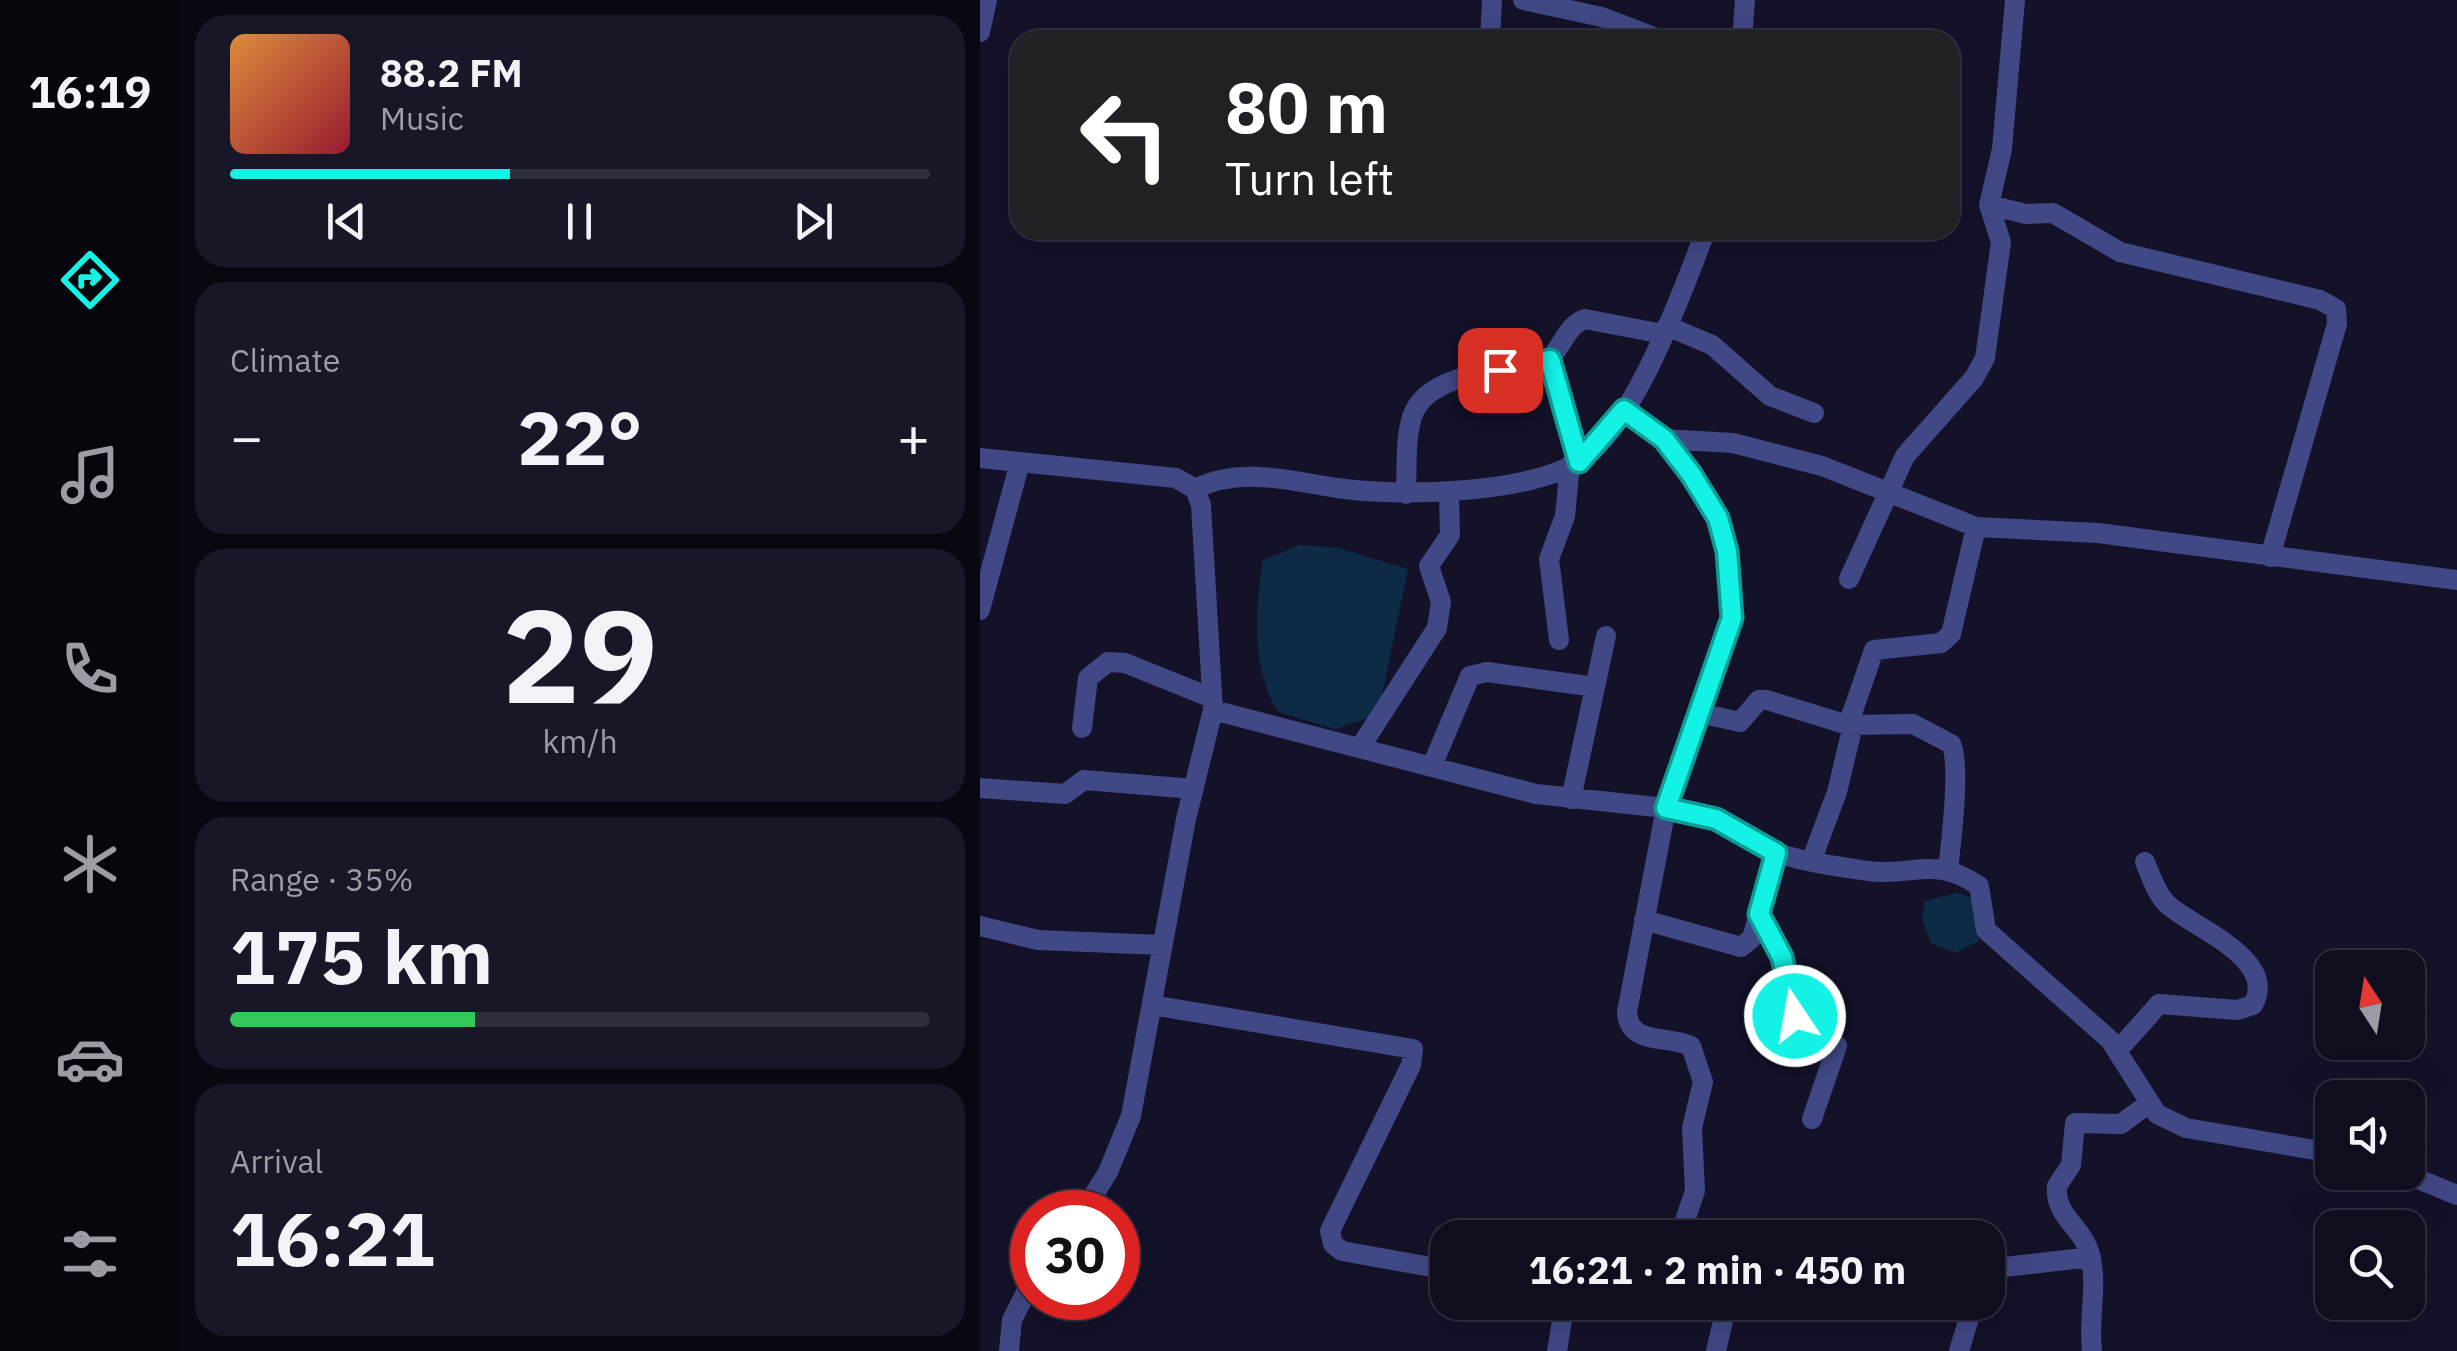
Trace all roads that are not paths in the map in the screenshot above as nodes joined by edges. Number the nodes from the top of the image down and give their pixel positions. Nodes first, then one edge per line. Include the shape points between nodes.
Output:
1 (987, 0) edge
2 (1492, 0) edge
3 (1523, 0) edge
4 (1745, 0) edge
5 (2015, 0) edge
6 (1490, 30) edge
7 (1636, 30) edge
8 (1743, 30) edge
9 (980, 32) edge
10 (1988, 205) junction
11 (1702, 240) edge
12 (1665, 330) junction
13 (1550, 360) junction
14 (1624, 410) junction
15 (1814, 413) dead end
16 (1664, 439) junction
17 (980, 458) edge
18 (1020, 462) junction
19 (1574, 463) junction
20 (1196, 489) junction
21 (1887, 492) junction
22 (1450, 493) junction
23 (1406, 494) junction
24 (1976, 527) junction
25 (2270, 558) junction
26 (1850, 579) dead end
27 (2457, 580) edge
28 (980, 610) edge
29 (1606, 636) dead end
30 (1558, 640) dead end
31 (1596, 688) junction
32 (1213, 704) junction
33 (1699, 713) junction
34 (1851, 725) junction
35 (1082, 728) dead end
36 (1362, 746) junction
37 (1432, 766) junction
38 (980, 788) edge
39 (1194, 789) junction
40 (1571, 799) junction
41 (1666, 808) junction
42 (1776, 853) junction
43 (1812, 859) junction
44 (2144, 862) dead end
45 (1948, 870) junction
46 (1759, 914) junction
47 (1644, 920) junction
48 (980, 926) edge
49 (1162, 945) junction
50 (1152, 1005) junction
51 (2126, 1043) junction
52 (2148, 1104) junction
53 (1812, 1120) dead end
54 (2315, 1150) edge
55 (2425, 1182) edge
56 (1097, 1190) edge
57 (2457, 1195) edge
58 (1685, 1220) edge
59 (2091, 1257) junction
60 (1430, 1267) edge
61 (2005, 1268) edge
62 (1012, 1320) edge
63 (1562, 1320) edge
64 (1723, 1320) edge
65 (1968, 1320) edge
66 (1010, 1351) edge
67 (1557, 1351) edge
68 (1716, 1351) edge
69 (1959, 1351) edge
70 (2092, 1351) edge

1 - 9 street
2 - 6 street
3 - 7 street
4 - 8 street
5 - 10 street via 2002,148
10 - 21 street via 2001,242 1978,373 1911,447
10 - 25 street via 2053,213 2120,252 2336,309
11 - 12 street
12 - 13 street via 1585,319 1572,326
12 - 14 street
12 - 15 street via 1712,345 1770,396
13 - 19 street
13 - 23 street via 1440,387 1421,399 1412,419
14 - 16 street
14 - 19 street
16 - 21 street via 1750,446
16 - 33 street via 1707,498 1727,551 1732,618
17 - 18 street
18 - 20 street via 1176,478
18 - 28 street
19 - 22 street
19 - 30 street via 1550,559
20 - 23 street via 1244,475
20 - 32 street
21 - 24 street
21 - 26 street
22 - 23 street
22 - 36 street via 1450,535 1429,566 1440,602 1437,628
24 - 25 street via 2098,533
24 - 34 street via 1951,634 1941,643 1874,650
25 - 27 street
29 - 31 street
31 - 37 street via 1487,672 1470,676
31 - 40 street
32 - 35 street via 1124,663 1108,662 1088,678
32 - 36 street
32 - 39 street
33 - 34 street via 1740,722 1766,700
33 - 41 street
34 - 43 street via 1837,792
34 - 45 street via 1912,724 1951,744 1956,801
36 - 37 street
37 - 40 street
38 - 39 street via 1065,794 1084,780
39 - 49 street
40 - 41 street
41 - 42 street via 1716,819
41 - 47 street
42 - 43 street
42 - 46 street
43 - 45 street via 1869,871
44 - 51 street via 2160,897 2229,943 2258,985 2257,997 2246,1008 2159,1004
45 - 51 street via 1980,886 1986,930
46 - 47 street via 1752,938 1742,946
46 - 53 street via 1782,957 1795,1016 1837,1046
47 - 58 street via 1628,1022 1638,1035 1691,1046 1703,1082 1692,1128 1695,1191
48 - 49 street via 1038,940
49 - 50 street
50 - 56 street via 1131,1116
50 - 60 street via 1412,1049 1411,1065 1330,1231 1342,1251
51 - 52 street
52 - 54 street via 2186,1128
52 - 59 street via 2128,1122 2080,1120 2072,1128 2071,1165 2057,1186 2057,1204
55 - 57 street
59 - 61 street
59 - 70 street
62 - 66 street
63 - 67 street
64 - 68 street
65 - 69 street

